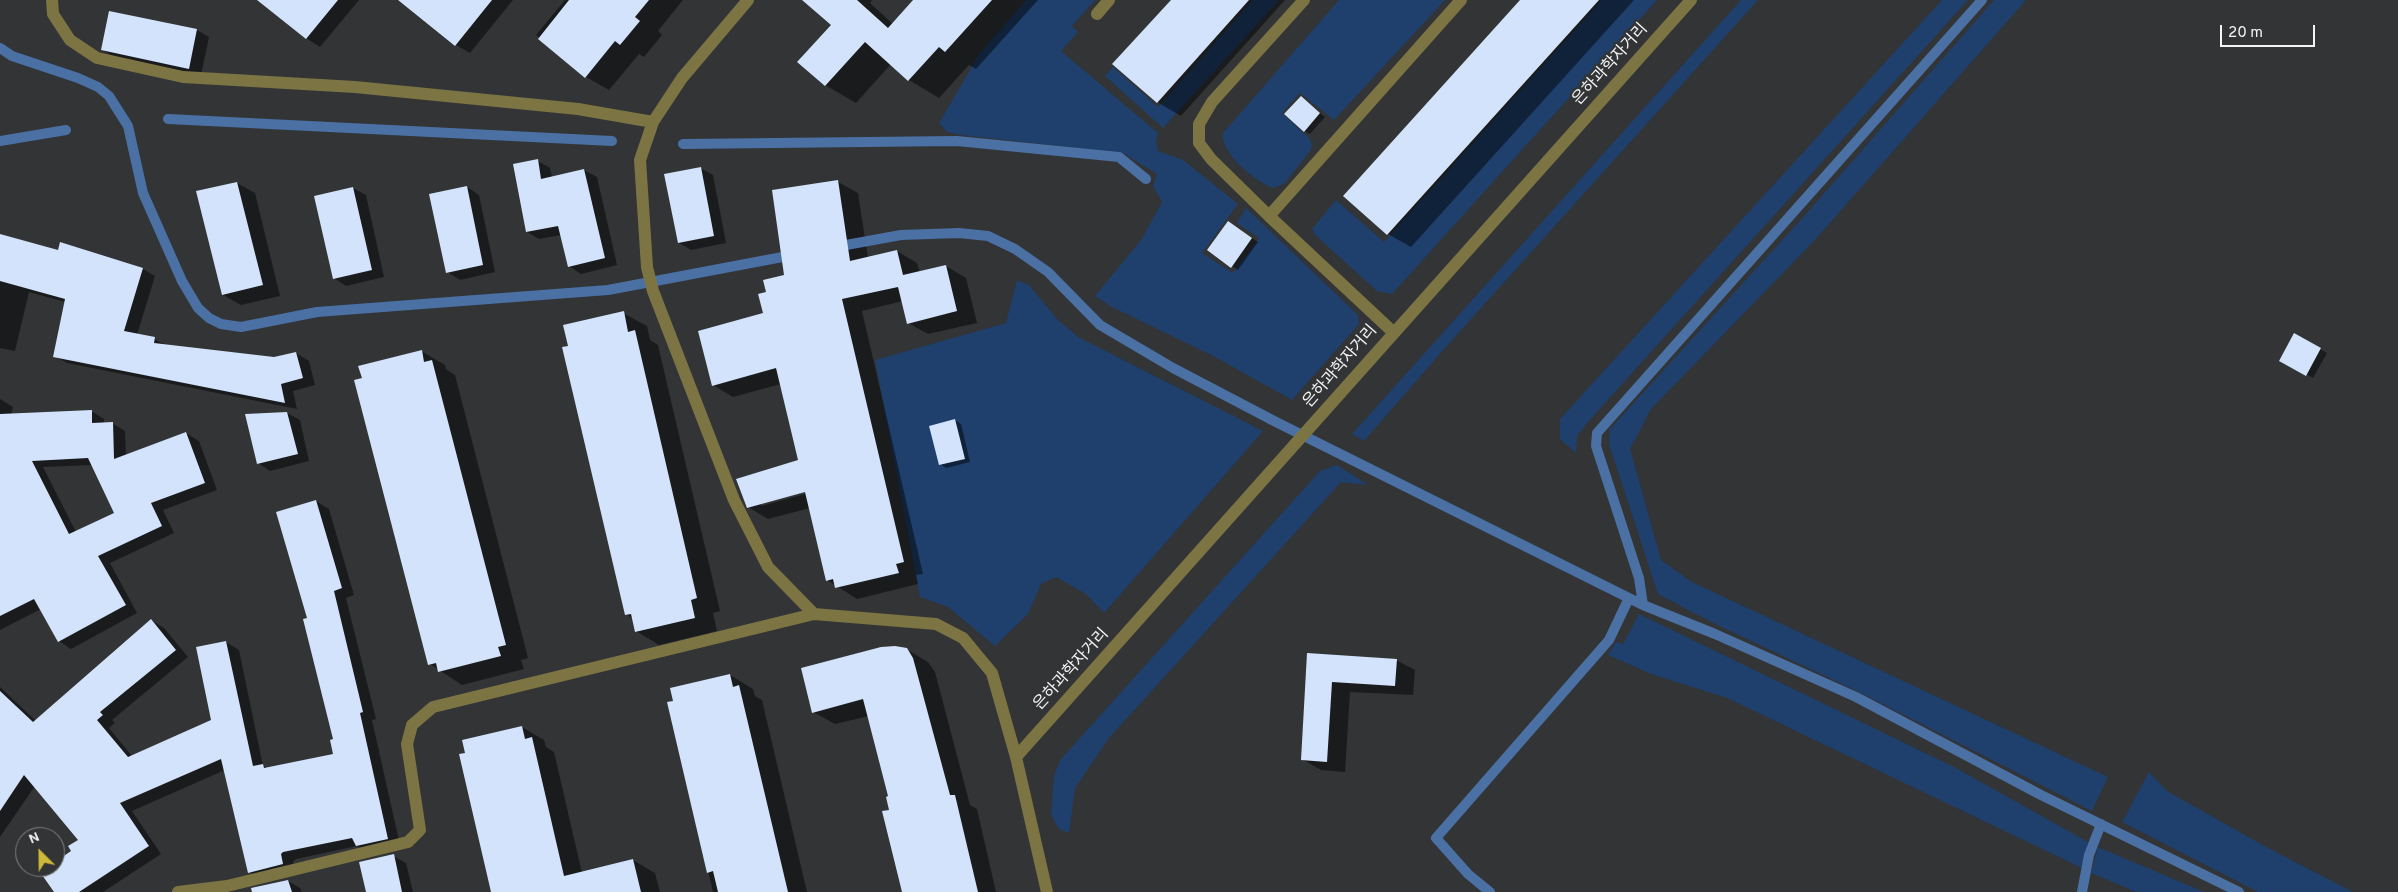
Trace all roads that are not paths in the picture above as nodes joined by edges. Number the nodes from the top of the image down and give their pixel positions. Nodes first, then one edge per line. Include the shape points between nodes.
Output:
1 (52, 0) edge
2 (748, 0) edge
3 (1109, 0) edge
4 (1304, 0) edge
5 (1461, 0) edge
6 (1691, 0) edge
7 (1097, 14) dead end
8 (654, 122) junction
9 (1270, 216) junction
10 (1393, 332) junction
11 (814, 614) junction
12 (1016, 757) junction
13 (178, 892) edge
14 (1047, 892) edge

1 - 8 street via 53,14 70,40 97,58 183,77 355,87 578,109
2 - 8 street via 682,78
3 - 7 street
4 - 9 street via 1212,102 1199,124 1199,143 1211,159
5 - 9 street
6 - 10 street, 은하과학자거리
8 - 11 street via 640,160 647,267 653,291 743,517 768,567
9 - 10 street
10 - 12 street, 은하과학자거리
11 - 12 street via 936,624 963,638 992,673
11 - 13 street via 433,707 412,725 407,744 420,830 408,842 227,886
12 - 14 street

